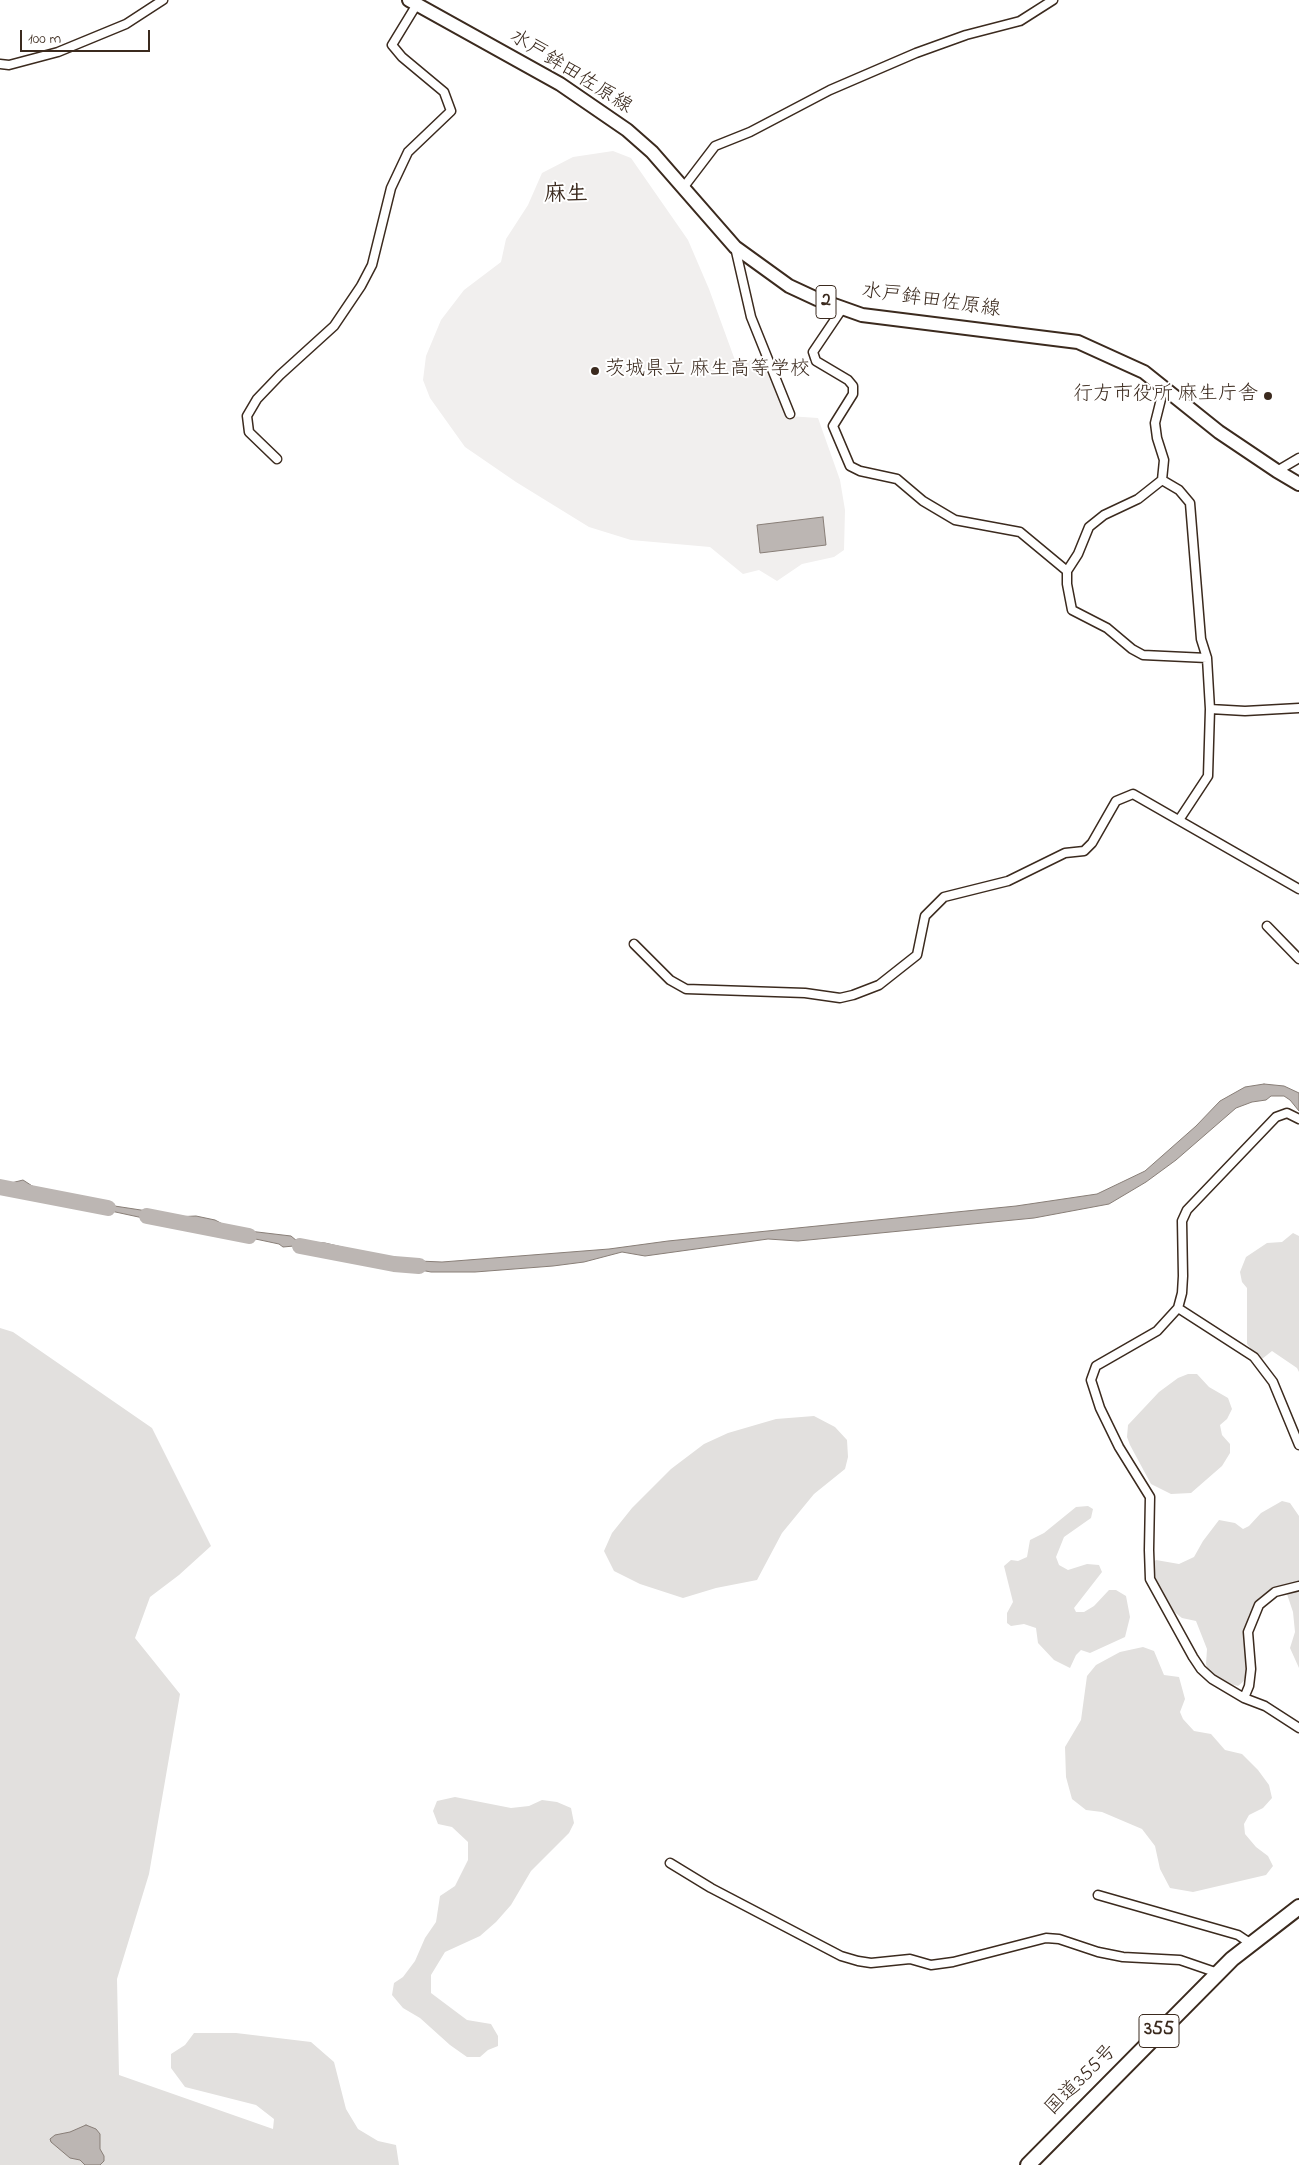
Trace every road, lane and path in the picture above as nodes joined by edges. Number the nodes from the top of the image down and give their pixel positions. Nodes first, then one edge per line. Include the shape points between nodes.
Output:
1 (163, 0) edge
2 (1053, 0) edge
3 (413, 2) edge
4 (0, 64) edge
5 (683, 188) junction
6 (735, 247) junction
7 (842, 306) junction
8 (1164, 387) junction
9 (790, 414) dead end
10 (1299, 458) edge
11 (277, 459) dead end
12 (1276, 471) junction
13 (1162, 480) junction
14 (1299, 484) edge
15 (1067, 571) junction
16 (1207, 658) junction
17 (1299, 708) edge
18 (1210, 709) junction
19 (1179, 820) junction
20 (1299, 889) edge
21 (1266, 926) dead end
22 (634, 944) dead end
23 (1299, 959) edge
24 (1299, 1119) edge
25 (1178, 1308) junction
26 (1299, 1445) edge
27 (1299, 1586) edge
28 (1244, 1698) junction
29 (1299, 1728) edge
30 (670, 1863) dead end
31 (1098, 1895) dead end
32 (1299, 1907) edge
33 (1250, 1943) junction
34 (1218, 1972) junction
35 (1028, 2165) edge

1 - 4 street via 126,24 58,52
2 - 5 street via 1020,21 916,53 714,146
3 - 5 main road, 水戸鉾田佐原線 / 2 via 592,105 652,152
3 - 11 street via 392,45 444,92 451,111 408,152 391,188 372,265 362,286 334,326 280,375 257,399 247,416 249,432
5 - 6 main road, 水戸鉾田佐原線 / 2
6 - 7 main road, 水戸鉾田佐原線 / 2 via 789,286
6 - 9 street via 751,317
7 - 8 main road, 水戸鉾田佐原線 / 2 via 862,315 1078,342 1144,372
7 - 15 street via 814,352 816,361 853,386 853,394 833,426 850,466 897,478 922,501 955,520 1020,532
8 - 12 main road, 水戸鉾田佐原線 / 2 via 1219,432
8 - 13 street via 1155,424 1164,460
10 - 12 street
12 - 14 main road, 水戸鉾田佐原線 / 2
13 - 15 street via 1138,499 1104,515 1089,527
13 - 16 street via 1179,490 1190,504 1201,639
15 - 16 street via 1072,610 1107,628 1132,649 1143,655
16 - 18 street
17 - 18 street
18 - 19 street via 1208,776
19 - 20 street
19 - 22 street via 1133,794 1116,801 1084,851 1065,853 1008,881 944,897 925,916 917,955 879,985 840,998 805,993 686,990 670,980
21 - 23 street
24 - 25 street via 1287,1113 1276,1117 1186,1210 1182,1221 1182,1285
25 - 26 street via 1254,1356 1274,1382
25 - 28 street via 1157,1331 1096,1366 1091,1385 1119,1447 1150,1497 1150,1579 1201,1669
27 - 28 street via 1275,1592 1259,1604 1248,1632 1251,1669
28 - 29 street via 1265,1706
30 - 34 street via 841,1956 858,1961 910,1959 932,1965 1046,1938 1123,1958 1180,1960
31 - 33 street via 1238,1935
32 - 33 highway, 国道355号 / 355
33 - 34 highway, 国道355号 / 355
34 - 35 highway, 国道355号 / 355

